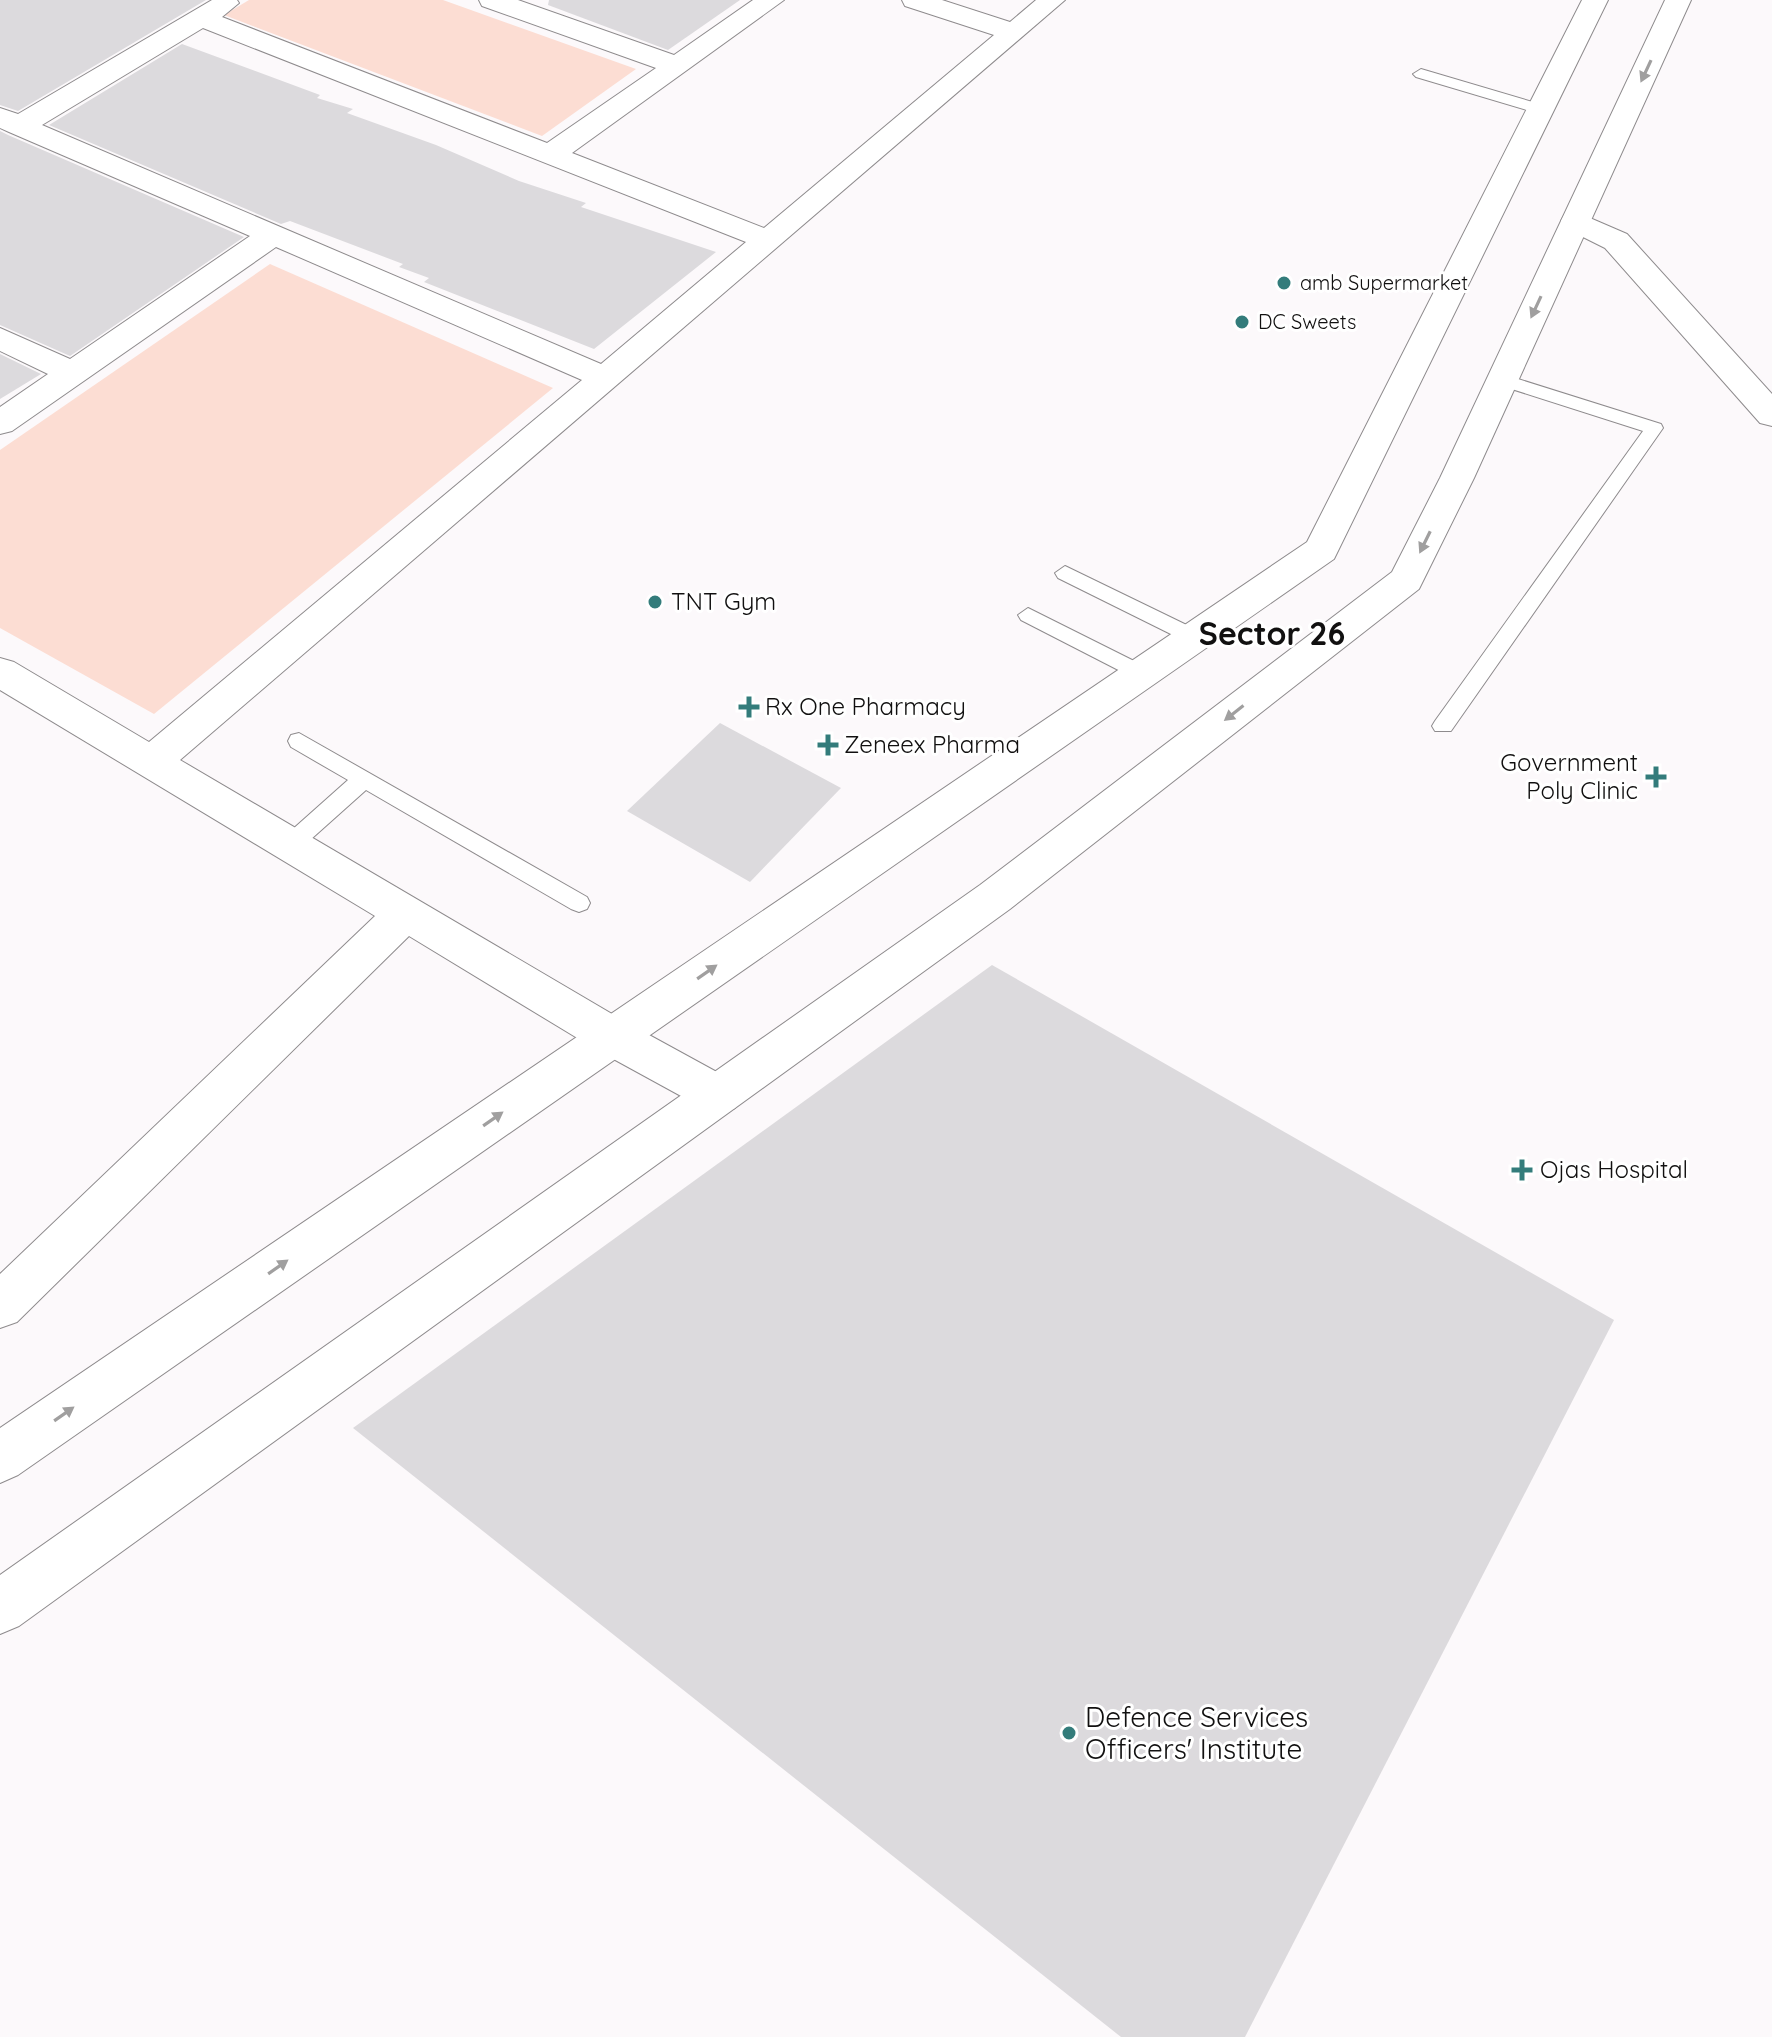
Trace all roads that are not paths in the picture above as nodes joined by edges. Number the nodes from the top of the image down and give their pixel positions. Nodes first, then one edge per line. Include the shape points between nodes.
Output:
1 (232, 0) edge
2 (492, 0) edge
3 (771, 0) edge
4 (915, 0) edge
5 (1052, 0) edge
6 (1595, 0) edge
7 (1678, 0) edge
8 (201, 18) junction
9 (1014, 32) junction
10 (678, 66) junction
11 (1421, 74) dead end
12 (1540, 109) junction
13 (10, 122) edge
14 (550, 155) junction
15 (1576, 221) junction
16 (273, 235) junction
17 (768, 240) junction
18 (0, 338) edge
19 (72, 373) junction
20 (605, 378) junction
21 (1502, 380) junction
22 (1772, 415) edge
23 (0, 423) edge
24 (1065, 573) dead end
25 (1028, 615) dead end
26 (1194, 637) junction
27 (0, 672) edge
28 (1141, 673) junction
29 (1443, 726) dead end
30 (299, 741) dead end
31 (152, 762) junction
32 (364, 779) junction
33 (292, 843) junction
34 (579, 903) dead end
35 (407, 912) junction
36 (613, 1037) junction
37 (719, 1095) junction
38 (0, 1306) edge
39 (0, 1458) edge
40 (0, 1607) edge

1 - 8 street
2 - 10 street
3 - 10 street
4 - 9 street
5 - 9 street
6 - 12 street
7 -> 15 street
8 - 13 street
8 - 14 street
9 - 17 street
10 - 14 street
11 - 12 lane
12 - 26 street via 1321,550
13 - 16 street
14 - 17 street
15 -> 21 street
15 - 22 street via 1616,241
16 - 19 street
16 - 20 street
17 - 20 street
18 - 19 street
19 - 23 street
20 - 31 street
21 - 29 lane via 1654,428
21 -> 37 street via 1406,580 995,897
24 - 26 lane
25 - 28 lane
26 - 28 street
27 - 31 street
36 -> 28 street
30 - 32 lane
31 - 33 street
32 - 33 lane
32 - 34 lane
33 - 35 street
35 - 36 street
35 - 38 street
36 - 37 street
39 -> 36 street
37 - 40 street

